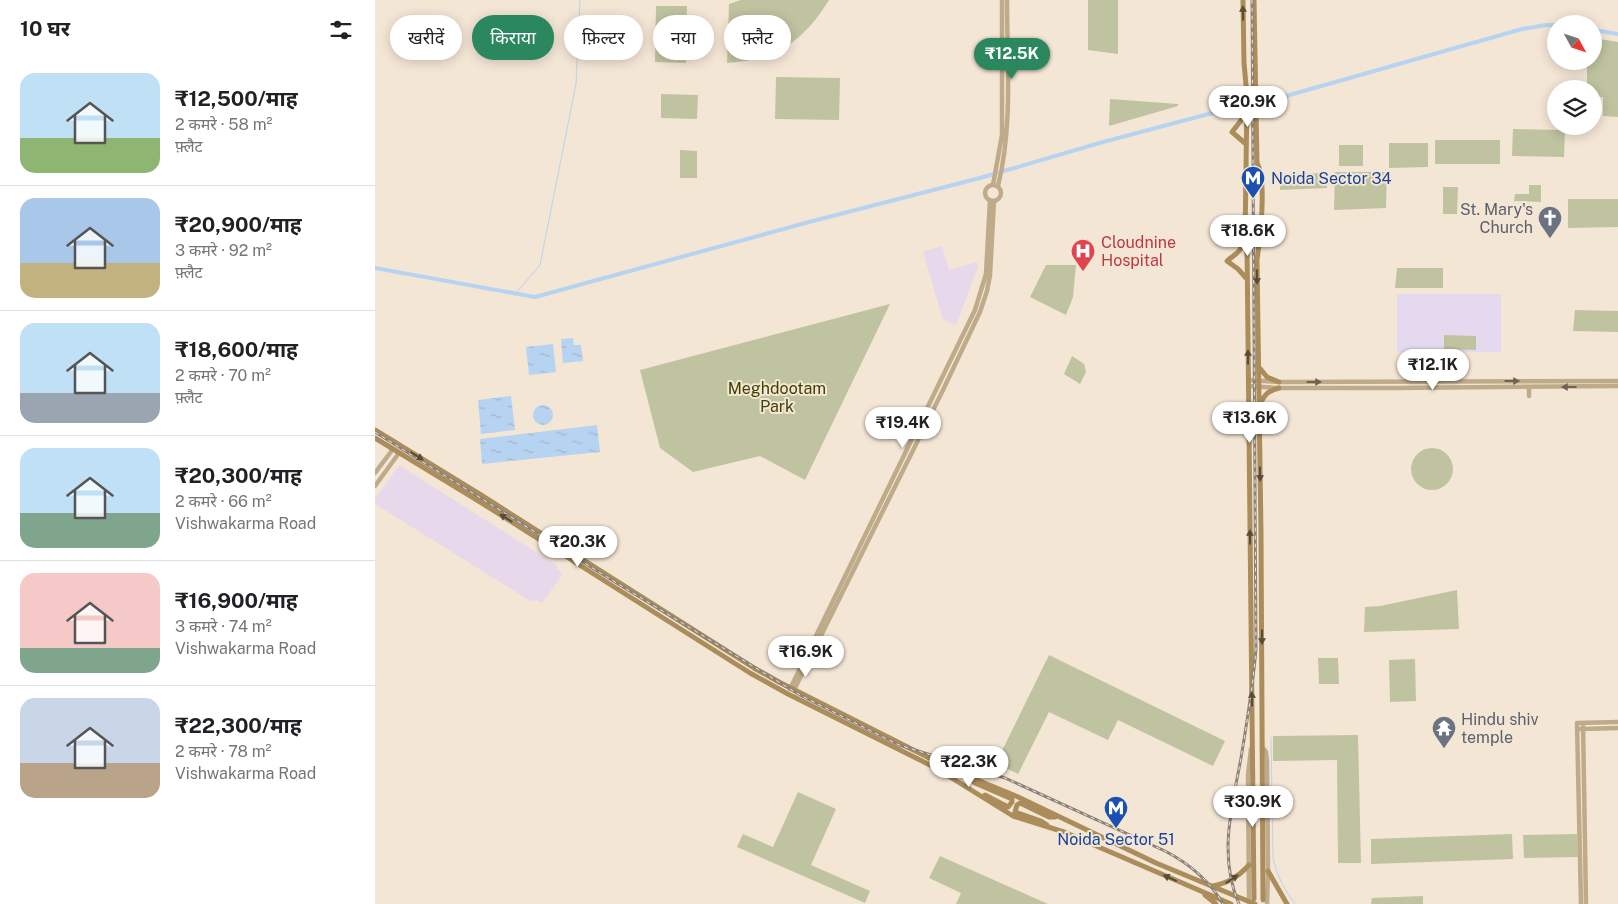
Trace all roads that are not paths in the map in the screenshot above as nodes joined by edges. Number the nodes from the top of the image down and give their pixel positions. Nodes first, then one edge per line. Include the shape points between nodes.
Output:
1 (1001, 0) edge
2 (1007, 0) edge
3 (1243, 0) edge
4 (1254, 0) edge
5 (1255, 39) junction
6 (1244, 41) junction
7 (1255, 62) junction
8 (1244, 63) junction
9 (1247, 110) junction
10 (1247, 144) junction
11 (1001, 159) junction
12 (996, 186) junction
13 (992, 200) junction
14 (1245, 240) junction
15 (1247, 279) junction
16 (1248, 330) junction
17 (1258, 332) junction
18 (1258, 366) junction
19 (1618, 381) edge
20 (1248, 383) junction
21 (1259, 383) junction
22 (1279, 385) junction
23 (1618, 386) edge
24 (1529, 387) junction
25 (1529, 396) dead end
26 (1259, 418) junction
27 (375, 430) edge
28 (375, 438) edge
29 (393, 449) junction
30 (399, 453) junction
31 (385, 460) junction
32 (391, 464) junction
33 (375, 473) edge
34 (375, 486) edge
35 (1261, 580) junction
36 (1251, 582) junction
37 (662, 613) junction
38 (672, 620) junction
39 (792, 689) junction
40 (1618, 722) edge
41 (1583, 723) junction
42 (1618, 728) edge
43 (1580, 729) junction
44 (1262, 747) junction
45 (1252, 748) junction
46 (969, 777) junction
47 (965, 786) junction
48 (1056, 816) junction
49 (1049, 827) junction
50 (1249, 865) junction
51 (1268, 871) junction
52 (1212, 886) junction
53 (1197, 890) junction
54 (1253, 902) edge
55 (1265, 902) edge
56 (1216, 904) edge
57 (1231, 904) edge
58 (1287, 904) edge
59 (1581, 904) edge
60 (1586, 904) edge

1 - 11 street
2 - 11 street via 1007,129
6 -> 3 main road
4 - 5 main road
5 - 6 main road via 1251,46
5 - 7 main road
6 - 8 main road
7 - 8 main road via 1249,59
7 -> 17 main road via 1257,163 1261,187
8 - 9 main road
9 - 10 main road
9 - 10 main road via 1232,132
10 - 14 main road
11 - 12 street
12 - 13 street via 1000,196
12 - 13 street via 990,185 985,190 986,196
13 - 39 street via 986,274 975,310
14 - 15 main road
14 - 15 main road via 1236,256 1227,261
15 - 16 main road
16 - 17 main road via 1252,336
20 -> 16 main road
17 - 18 main road
18 - 21 main road
18 - 22 main road
22 -> 19 street
20 - 21 street
36 -> 20 main road
21 - 22 street
21 - 26 main road
22 - 24 street
22 - 26 main road via 1263,397
23 -> 24 street
24 - 25 street
26 -> 35 main road
27 -> 37 main road
28 - 29 main road
29 - 30 main road
29 - 31 street
30 - 32 street
37 -> 30 main road
31 - 32 street
31 - 33 street
32 - 34 street
35 - 36 main road
35 -> 44 main road
45 -> 36 main road
37 - 38 main road
38 - 39 main road
38 - 47 main road via 781,691
39 - 46 main road
40 - 41 street
41 - 43 street
41 - 43 street via 1577,723
42 - 43 street
43 - 59 street
43 - 60 street
44 - 51 street via 1267,761
44 - 55 main road
45 - 50 street via 1248,775
45 - 54 main road
46 - 47 main road via 975,783 1007,796 1012,802 1008,807 1004,806
46 - 48 main road
47 - 49 main road via 1013,816
48 - 49 main road via 1049,817 1020,803 1017,805 1015,812
48 - 52 main road
53 -> 49 main road
52 -> 50 main road via 1225,884
50 - 54 street
51 - 55 street
51 - 58 main road
52 - 54 main road
53 - 56 main road
53 - 57 main road

